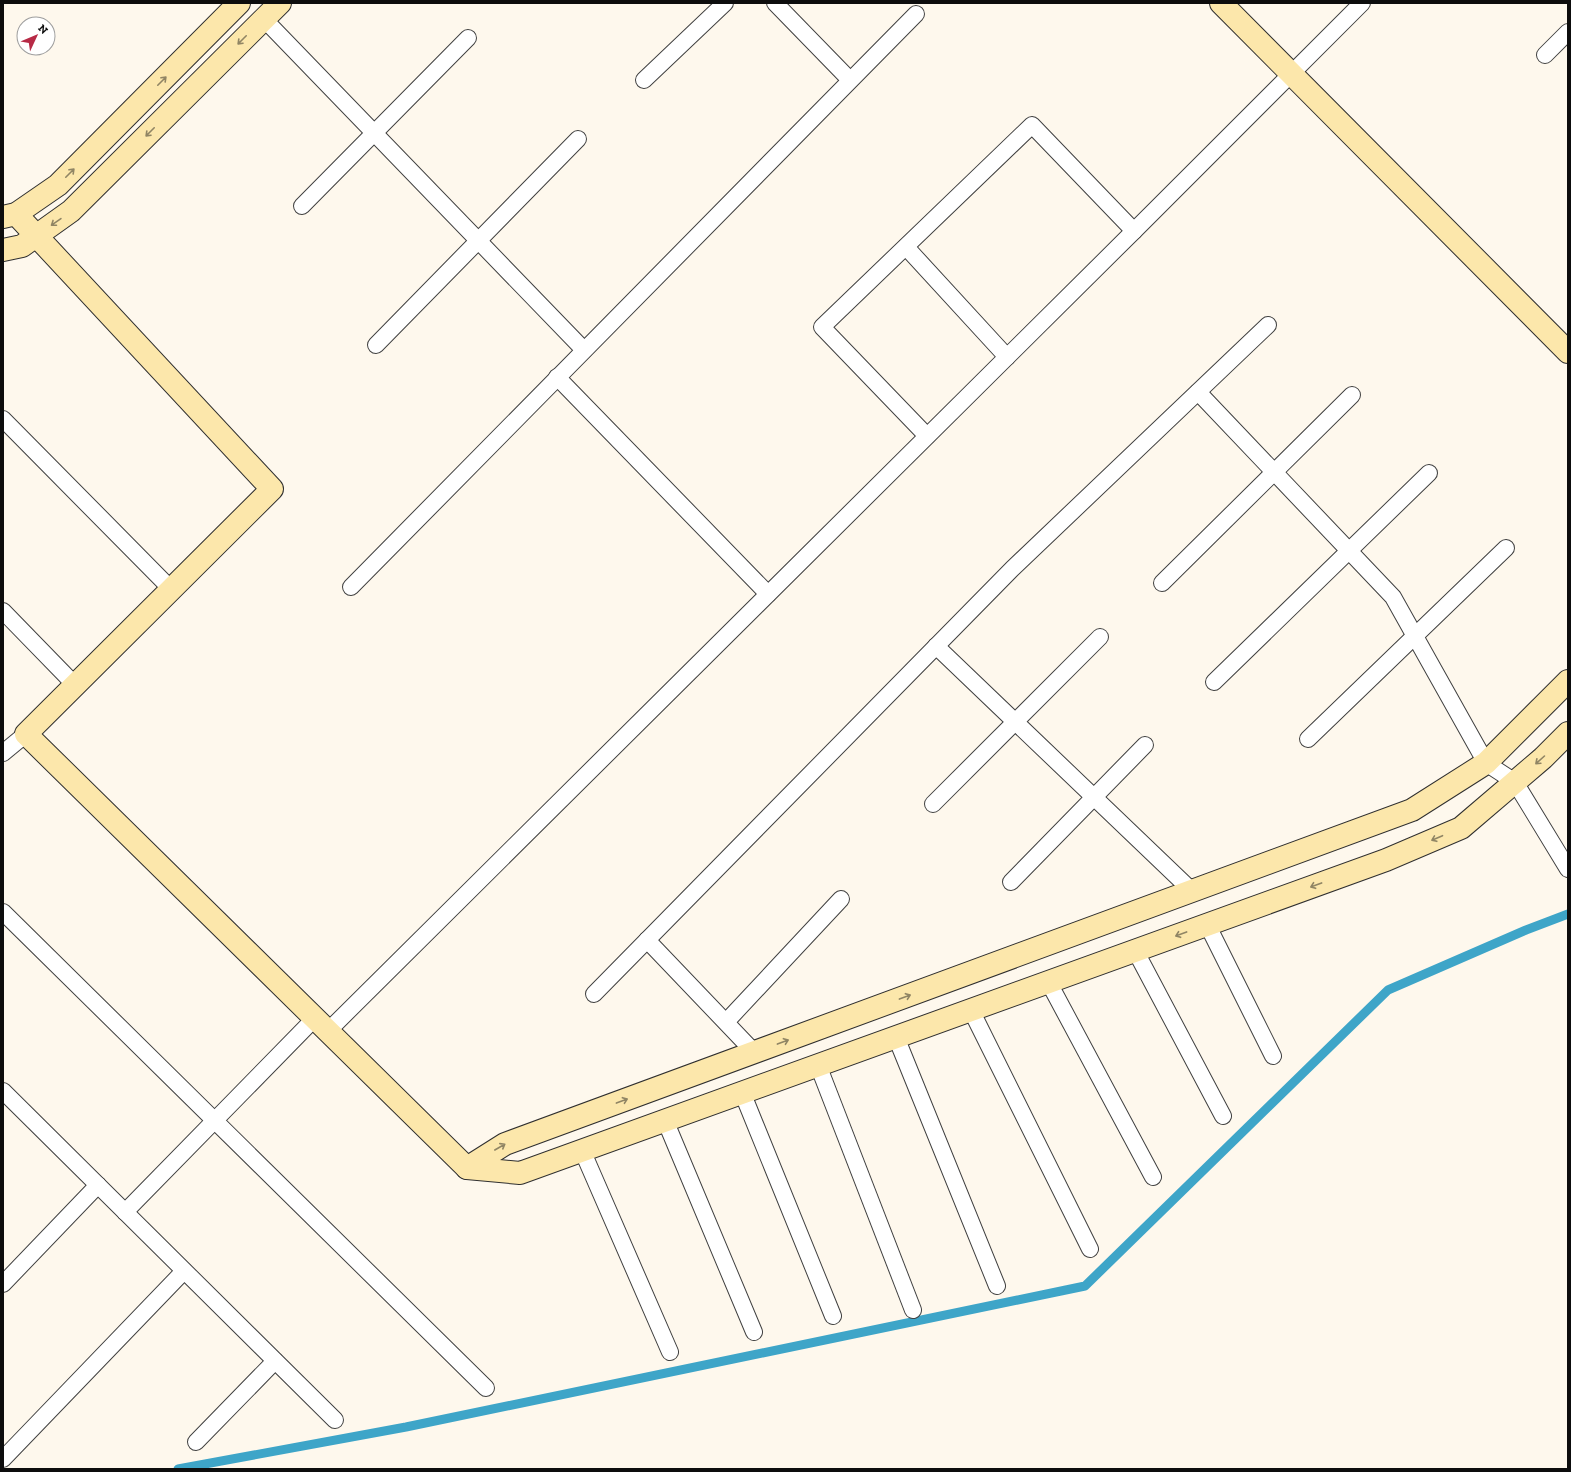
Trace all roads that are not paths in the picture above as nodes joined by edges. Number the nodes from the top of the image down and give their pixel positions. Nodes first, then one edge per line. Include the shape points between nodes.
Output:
1 (239, 3) edge
2 (280, 3) edge
3 (725, 3) edge
4 (775, 3) edge
5 (1221, 3) edge
6 (1362, 3) edge
7 (916, 14) dead end
8 (264, 19) junction
9 (1568, 32) edge
10 (468, 38) dead end
11 (1545, 54) dead end
12 (1292, 74) junction
13 (644, 80) dead end
14 (850, 80) junction
15 (374, 133) junction
16 (578, 139) dead end
17 (302, 206) dead end
18 (9, 215) edge
19 (1134, 231) junction
20 (36, 235) junction
21 (478, 241) junction
22 (906, 247) junction
23 (3, 250) edge
24 (1268, 326) dead end
25 (376, 345) dead end
26 (584, 350) junction
27 (1568, 352) edge
28 (1006, 357) junction
29 (557, 377) junction
30 (1198, 392) junction
31 (1352, 395) dead end
32 (3, 419) edge
33 (927, 436) junction
34 (1274, 472) junction
35 (1429, 473) dead end
36 (1506, 548) dead end
37 (1349, 551) junction
38 (1162, 583) dead end
39 (351, 587) dead end
40 (171, 589) junction
41 (768, 594) junction
42 (3, 612) edge
43 (1415, 636) junction
44 (1100, 637) dead end
45 (936, 646) junction
46 (1568, 681) edge
47 (1214, 682) dead end
48 (75, 685) junction
49 (1015, 722) junction
50 (1568, 733) edge
51 (26, 734) junction
52 (1308, 739) dead end
53 (1145, 745) dead end
54 (3, 753) edge
55 (1486, 763) junction
56 (1515, 782) junction
57 (1094, 797) junction
58 (933, 804) dead end
59 (1568, 869) edge
60 (1011, 882) dead end
61 (1192, 891) junction
62 (842, 899) dead end
63 (3, 912) edge
64 (1207, 924) junction
65 (647, 940) junction
66 (1135, 950) junction
67 (1048, 981) junction
68 (594, 994) dead end
69 (971, 1010) junction
70 (726, 1022) junction
71 (321, 1025) junction
72 (896, 1037) junction
73 (754, 1052) junction
74 (1273, 1056) dead end
75 (818, 1065) junction
76 (742, 1092) junction
77 (5, 1097) edge
78 (1223, 1116) dead end
79 (664, 1120) junction
80 (215, 1121) junction
81 (582, 1150) junction
82 (467, 1168) junction
83 (1153, 1177) dead end
84 (98, 1185) junction
85 (125, 1212) junction
86 (1090, 1249) dead end
87 (184, 1271) junction
88 (3, 1284) edge
89 (997, 1286) dead end
90 (913, 1310) dead end
91 (833, 1316) dead end
92 (754, 1332) dead end
93 (670, 1352) dead end
94 (275, 1361) junction
95 (486, 1388) dead end
96 (335, 1420) dead end
97 (196, 1442) dead end
98 (3, 1459) edge

18 -> 1 street via 58,185
2 - 8 street
3 - 13 lane
4 - 14 lane
5 - 12 street
6 - 12 lane
7 - 14 lane
8 - 15 lane
8 -> 20 street via 71,212
9 - 11 lane
10 - 15 lane
12 - 19 lane
12 - 27 street
14 - 26 lane
15 - 17 lane
15 - 21 lane
16 - 21 lane
18 - 20 street
19 - 22 lane via 1032,125
19 - 28 lane
20 - 23 street via 22,246
20 - 40 street via 272,489
21 - 25 lane
21 - 26 lane
22 - 28 lane
22 - 33 lane via 822,327
24 - 30 lane
26 - 29 lane
28 - 33 lane
29 - 39 lane
29 - 41 lane
30 - 34 lane
30 - 45 lane via 1012,569
31 - 34 lane
32 - 40 lane
33 - 41 lane
34 - 37 lane
34 - 38 lane
35 - 37 lane
36 - 43 lane
37 - 43 lane via 1393,597
37 - 47 lane
40 - 48 street
41 - 71 lane
42 - 48 lane
43 - 52 lane
43 - 55 lane
44 - 49 lane
45 - 49 lane
45 - 65 lane
46 - 55 street
48 - 51 street
49 - 57 lane
49 - 58 lane
50 -> 56 street
51 - 54 lane
51 - 71 street
53 - 57 lane
55 - 56 lane
55 - 61 street via 1412,810
56 - 59 lane
56 -> 64 street via 1461,828 1386,860
57 - 60 lane
57 - 61 lane
73 -> 61 street
62 - 70 lane
63 - 80 lane
64 -> 66 street
64 - 74 lane
65 - 68 lane
65 - 70 lane
66 - 67 street
66 - 78 lane
67 - 69 street
67 - 83 lane
69 - 72 street
69 - 86 lane
70 - 73 lane
71 - 80 lane
71 - 82 street
72 - 75 street
72 - 89 lane
82 -> 73 street via 505,1144
75 - 76 street
75 - 90 lane
76 - 79 street
76 - 91 lane
77 - 84 lane
79 - 81 street
79 - 92 lane
80 - 85 lane
80 - 95 lane
81 - 82 street via 520,1173
81 - 93 lane
84 - 85 lane
84 - 88 lane
85 - 87 lane
87 - 94 lane
87 - 98 lane
94 - 96 lane
94 - 97 lane

